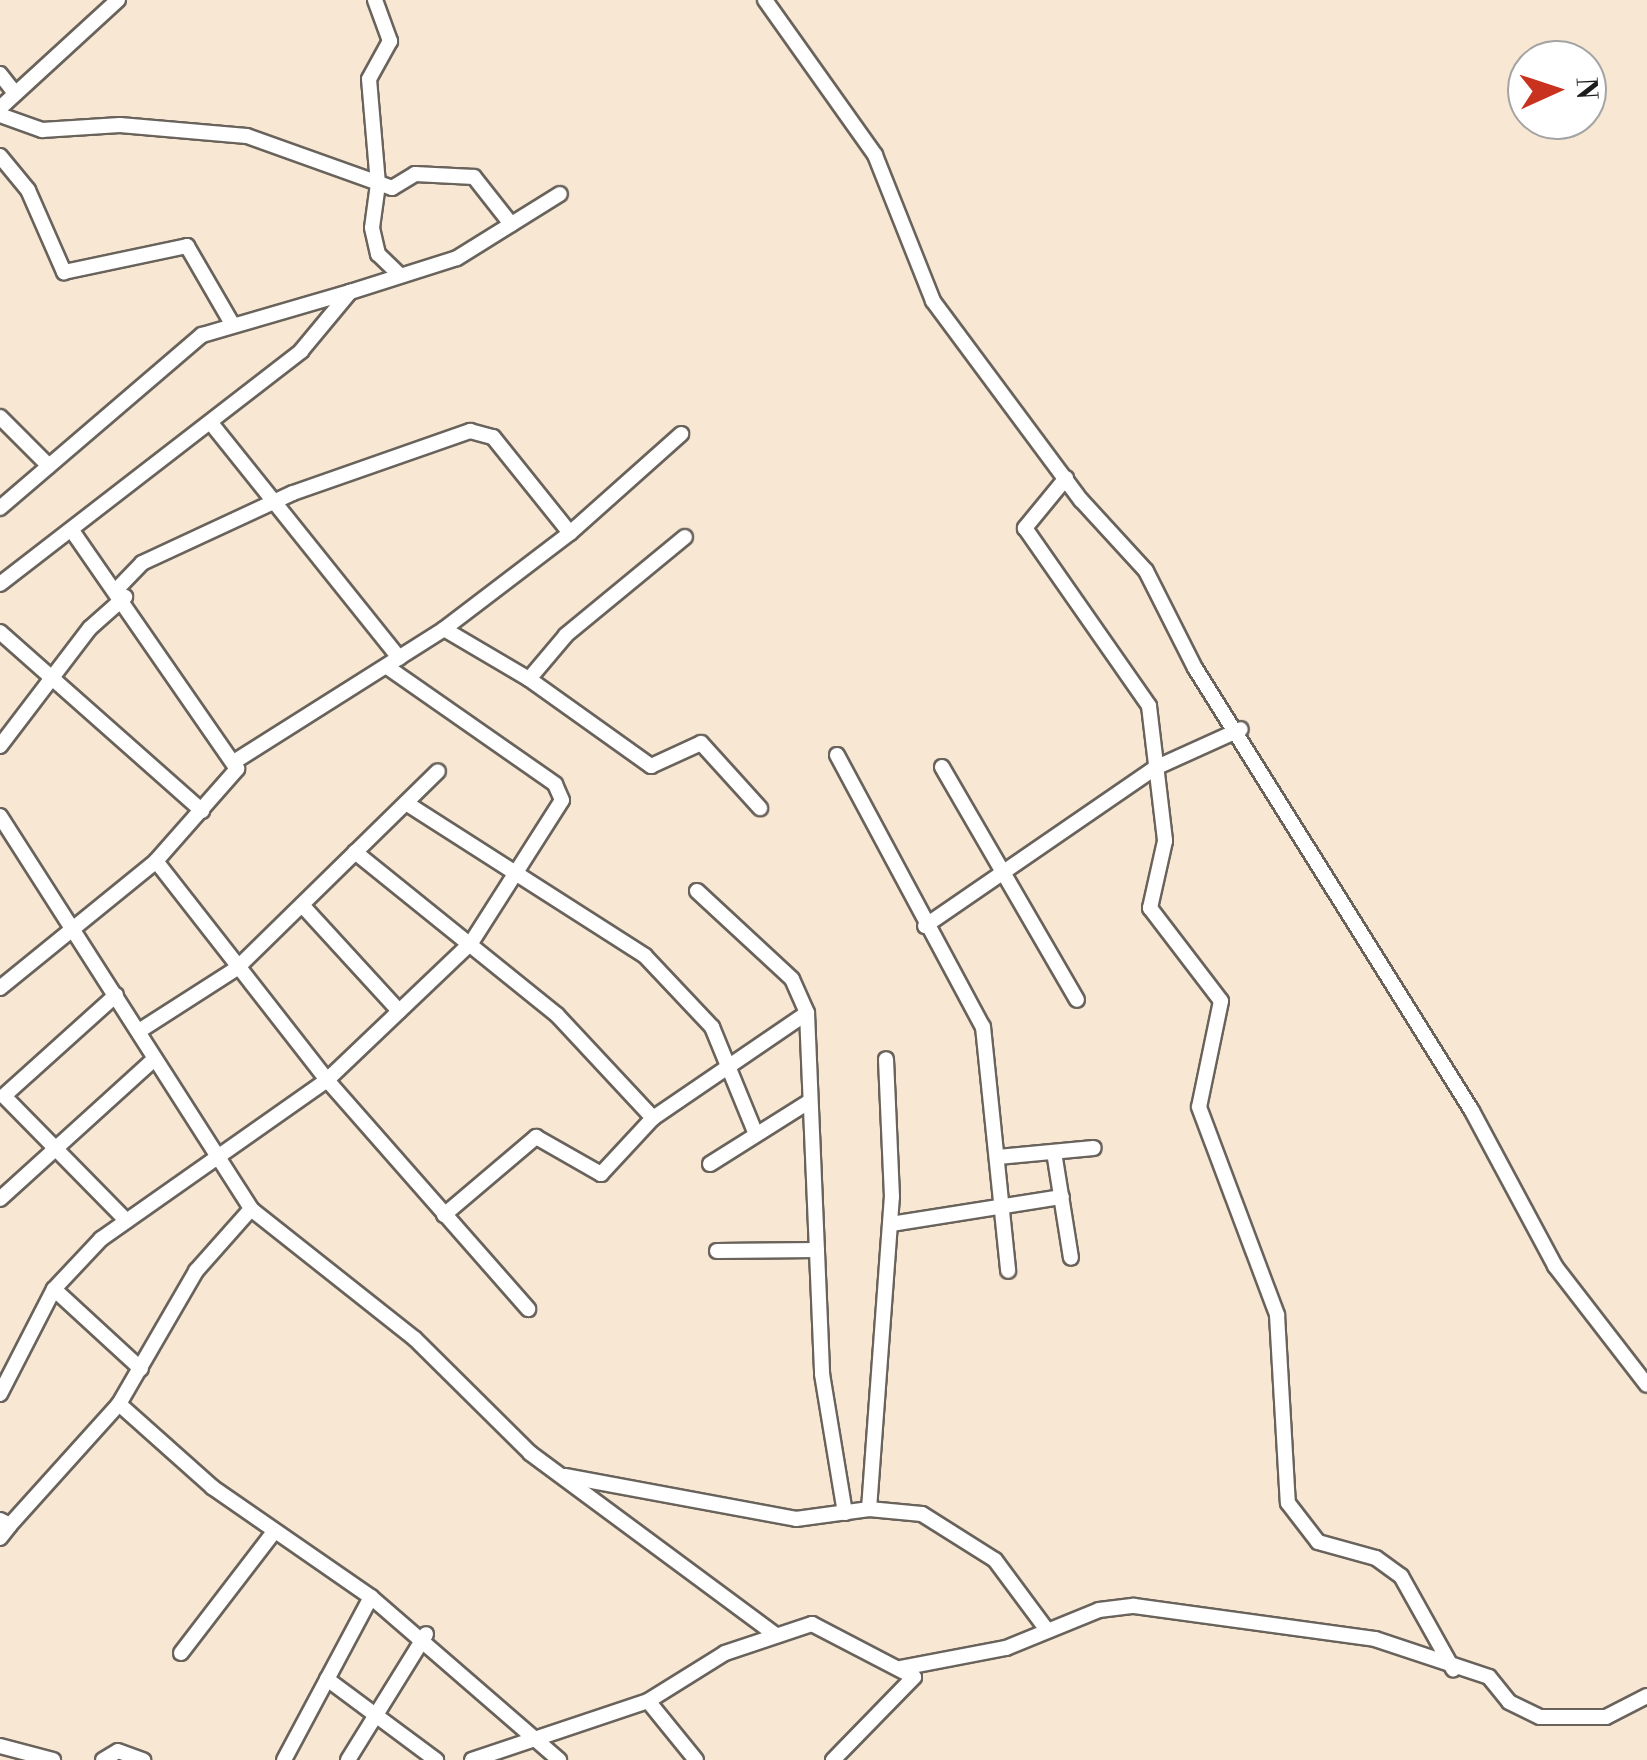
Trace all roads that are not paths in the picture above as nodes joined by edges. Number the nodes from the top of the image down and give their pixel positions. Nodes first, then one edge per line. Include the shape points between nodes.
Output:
1 (118, 0) edge
2 (375, 0) edge
3 (765, 0) edge
4 (0, 74) edge
5 (14, 92) junction
6 (0, 112) edge
7 (0, 156) edge
8 (378, 184) junction
9 (560, 194) dead end
10 (511, 224) junction
11 (398, 273) junction
12 (350, 292) junction
13 (230, 322) junction
14 (0, 417) edge
15 (211, 423) junction
16 (681, 434) dead end
17 (49, 466) junction
18 (1066, 478) junction
19 (278, 500) junction
20 (0, 508) edge
21 (72, 531) junction
22 (570, 533) junction
23 (685, 536) dead end
24 (0, 584) edge
25 (122, 592) junction
26 (444, 629) junction
27 (0, 632) edge
28 (393, 663) junction
29 (52, 676) junction
30 (529, 680) junction
31 (1241, 730) junction
32 (0, 746) edge
33 (837, 755) dead end
34 (236, 760) junction
35 (942, 767) dead end
36 (1156, 768) junction
37 (438, 771) dead end
38 (406, 803) junction
39 (760, 808) dead end
40 (202, 811) junction
41 (0, 816) edge
42 (355, 852) junction
43 (156, 861) junction
44 (1001, 869) junction
45 (515, 874) junction
46 (697, 892) dead end
47 (302, 905) junction
48 (925, 926) junction
49 (72, 936) junction
50 (471, 943) junction
51 (237, 968) junction
52 (0, 988) edge
53 (116, 995) junction
54 (1077, 1000) dead end
55 (399, 1011) junction
56 (807, 1012) junction
57 (139, 1031) junction
58 (886, 1060) dead end
59 (152, 1061) junction
60 (732, 1062) junction
61 (327, 1080) junction
62 (810, 1102) junction
63 (652, 1118) junction
64 (755, 1132) junction
65 (56, 1141) junction
66 (1094, 1148) dead end
67 (218, 1152) junction
68 (1054, 1152) junction
69 (998, 1157) junction
70 (710, 1164) dead end
71 (1062, 1198) junction
72 (0, 1200) edge
73 (1002, 1207) junction
74 (251, 1209) junction
75 (444, 1215) junction
76 (126, 1220) junction
77 (891, 1224) junction
78 (817, 1250) junction
79 (717, 1251) dead end
80 (1072, 1258) dead end
81 (1008, 1271) dead end
82 (54, 1290) junction
83 (528, 1309) dead end
84 (141, 1368) junction
85 (1647, 1384) edge
86 (0, 1394) edge
87 (119, 1404) junction
88 (564, 1476) junction
89 (869, 1509) junction
90 (846, 1513) junction
91 (5, 1522) edge
92 (274, 1532) junction
93 (0, 1538) edge
94 (371, 1597) junction
95 (1047, 1630) junction
96 (776, 1635) junction
97 (425, 1640) junction
98 (181, 1653) dead end
99 (901, 1668) junction
100 (1453, 1669) junction
101 (327, 1679) junction
102 (1647, 1696) edge
103 (648, 1701) junction
104 (378, 1716) junction
105 (532, 1740) junction
106 (0, 1746) edge
107 (53, 1760) edge
108 (102, 1760) edge
109 (142, 1760) edge
110 (284, 1760) edge
111 (348, 1760) edge
112 (436, 1760) edge
113 (472, 1760) edge
114 (559, 1760) edge
115 (696, 1760) edge
116 (834, 1760) edge

1 - 5 street
2 - 8 street via 390,41 368,79
3 - 18 street via 874,155 933,301
4 - 5 street
5 - 6 street
6 - 8 street via 42,130 120,124 247,136
7 - 13 street via 28,190 64,272 187,246
8 - 10 street via 392,188 414,174 474,177
8 - 11 street via 374,247
9 - 10 street
10 - 11 street via 457,258
11 - 12 street
12 - 13 street
12 - 15 street via 319,335
13 - 17 street via 202,336
14 - 17 street
15 - 19 street
15 - 21 street
16 - 22 street
17 - 20 street
18 - 31 street via 1146,571 1188,655
18 - 36 street via 1026,532 1150,706
19 - 22 street via 404,448 482,430
19 - 25 street via 142,562
19 - 28 street
21 - 24 street
21 - 25 street
22 - 26 street
23 - 30 street via 566,635
25 - 29 street
25 - 34 street
26 - 28 street
26 - 30 street
27 - 29 street
28 - 34 street
28 - 45 street via 561,790
29 - 32 street
29 - 40 street
30 - 39 street via 651,766 690,740 701,743
31 - 36 street
31 - 85 street via 1376,966 1472,1111 1555,1266
33 - 48 street
34 - 40 street via 232,782
35 - 44 street
36 - 44 street
36 - 100 street via 1165,852 1150,908 1221,1001 1200,1107 1277,1315 1288,1503 1318,1542 1376,1558 1400,1576
37 - 38 street
38 - 42 street
38 - 45 street
40 - 43 street
41 - 49 street
42 - 47 street
42 - 50 street
43 - 49 street
43 - 51 street
44 - 48 street
44 - 54 street
45 - 50 street
45 - 60 street via 645,956
46 - 56 street via 792,979
47 - 51 street
47 - 55 street
48 - 69 street via 983,1027
49 - 52 street
49 - 53 street
50 - 55 street
50 - 63 street via 557,1015
51 - 57 street
51 - 61 street
53 - 57 street
53 - 65 street via 5,1093
55 - 61 street
56 - 60 street
56 - 62 street
57 - 59 street
58 - 77 street
59 - 65 street
59 - 67 street
60 - 63 street
60 - 64 street
61 - 67 street
61 - 75 street
62 - 64 street
62 - 78 street
63 - 75 street via 600,1174 530,1139
64 - 70 street
65 - 72 street
65 - 76 street
66 - 68 street
67 - 74 street
67 - 76 street
68 - 69 street
68 - 71 street
69 - 73 street
71 - 73 street
71 - 80 street
73 - 77 street
73 - 81 street
74 - 84 street via 196,1271
74 - 88 street via 414,1338
75 - 83 street
76 - 82 street
77 - 89 street
78 - 79 street
78 - 90 street via 822,1374
82 - 84 street
82 - 86 street
84 - 87 street
87 - 91 street
87 - 92 street
88 - 90 street via 796,1519
88 - 96 street
89 - 90 street
89 - 95 street via 952,1526 995,1560
91 - 93 street
92 - 94 street
92 - 98 street
94 - 97 street
94 - 101 street
95 - 99 street
95 - 100 street via 1112,1608 1198,1608 1311,1636 1354,1634
96 - 99 street via 812,1624
96 - 103 street via 721,1655
97 - 104 street
97 - 105 street
99 - 116 street via 913,1680
100 - 102 street via 1489,1678 1520,1710 1563,1720 1606,1717
101 - 104 street
101 - 110 street
103 - 105 street
103 - 115 street
104 - 111 street
104 - 112 street
105 - 113 street
105 - 114 street
106 - 107 street
108 - 109 street via 118,1752

